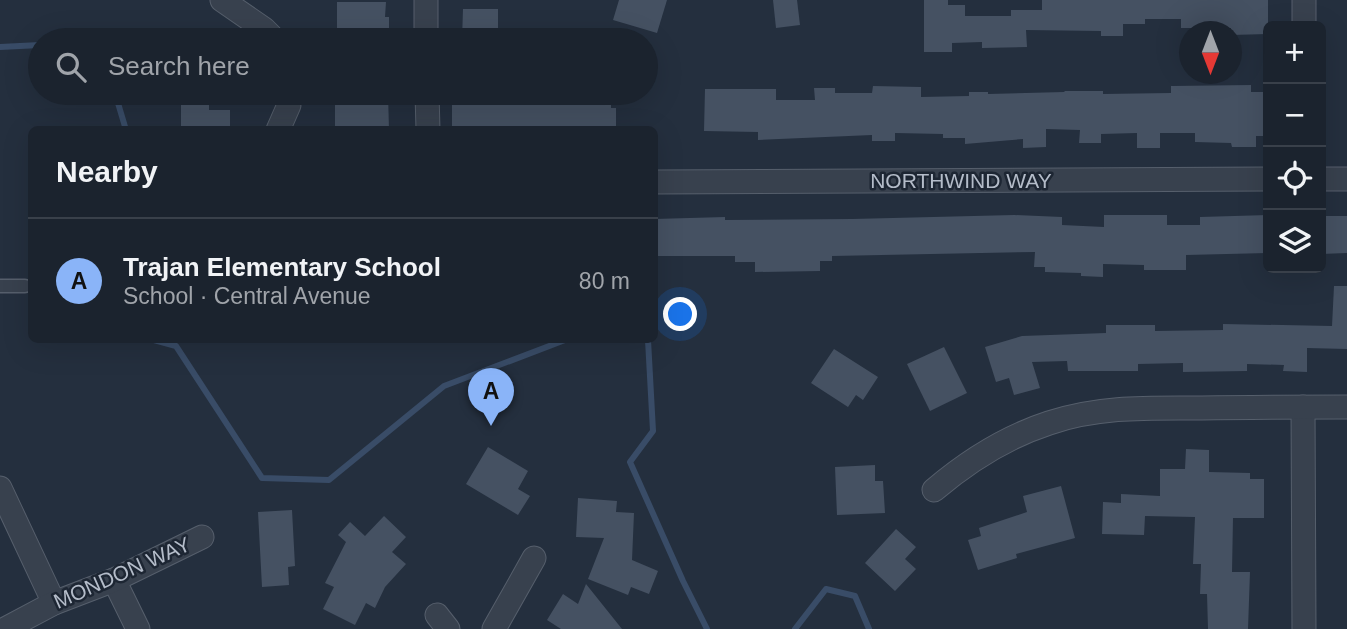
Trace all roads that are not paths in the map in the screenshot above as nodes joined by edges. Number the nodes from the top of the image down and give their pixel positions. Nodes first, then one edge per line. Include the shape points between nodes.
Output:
1 (222, 0) edge
2 (426, 0) edge
3 (1304, 0) edge
4 (1304, 21) edge
5 (263, 28) edge
6 (426, 28) edge
7 (289, 105) edge
8 (427, 105) edge
9 (280, 126) edge
10 (428, 126) edge
11 (1263, 179) edge
12 (1326, 179) edge
13 (1347, 179) edge
14 (658, 182) edge
15 (0, 286) edge
16 (25, 286) dead end
17 (1303, 407) junction
18 (1347, 407) edge
19 (0, 488) edge
20 (934, 490) dead end
21 (202, 537) dead end
22 (534, 558) dead end
23 (114, 580) junction
24 (54, 603) junction
25 (5, 629) edge
26 (138, 629) edge
27 (494, 629) edge
28 (1304, 629) edge

1 - 5 street
2 - 6 street
3 - 4 street
7 - 9 street
8 - 10 street
11 - 14 street, NORTHWIND WAY
12 - 13 street
15 - 16 lane
17 - 18 street
17 - 20 street via 1122,408 1085,414 1009,439
17 - 28 street
19 - 24 street
21 - 23 street, MONDON WAY
22 - 27 street
23 - 24 street, MONDON WAY
23 - 26 street
24 - 25 street, MONDON WAY

